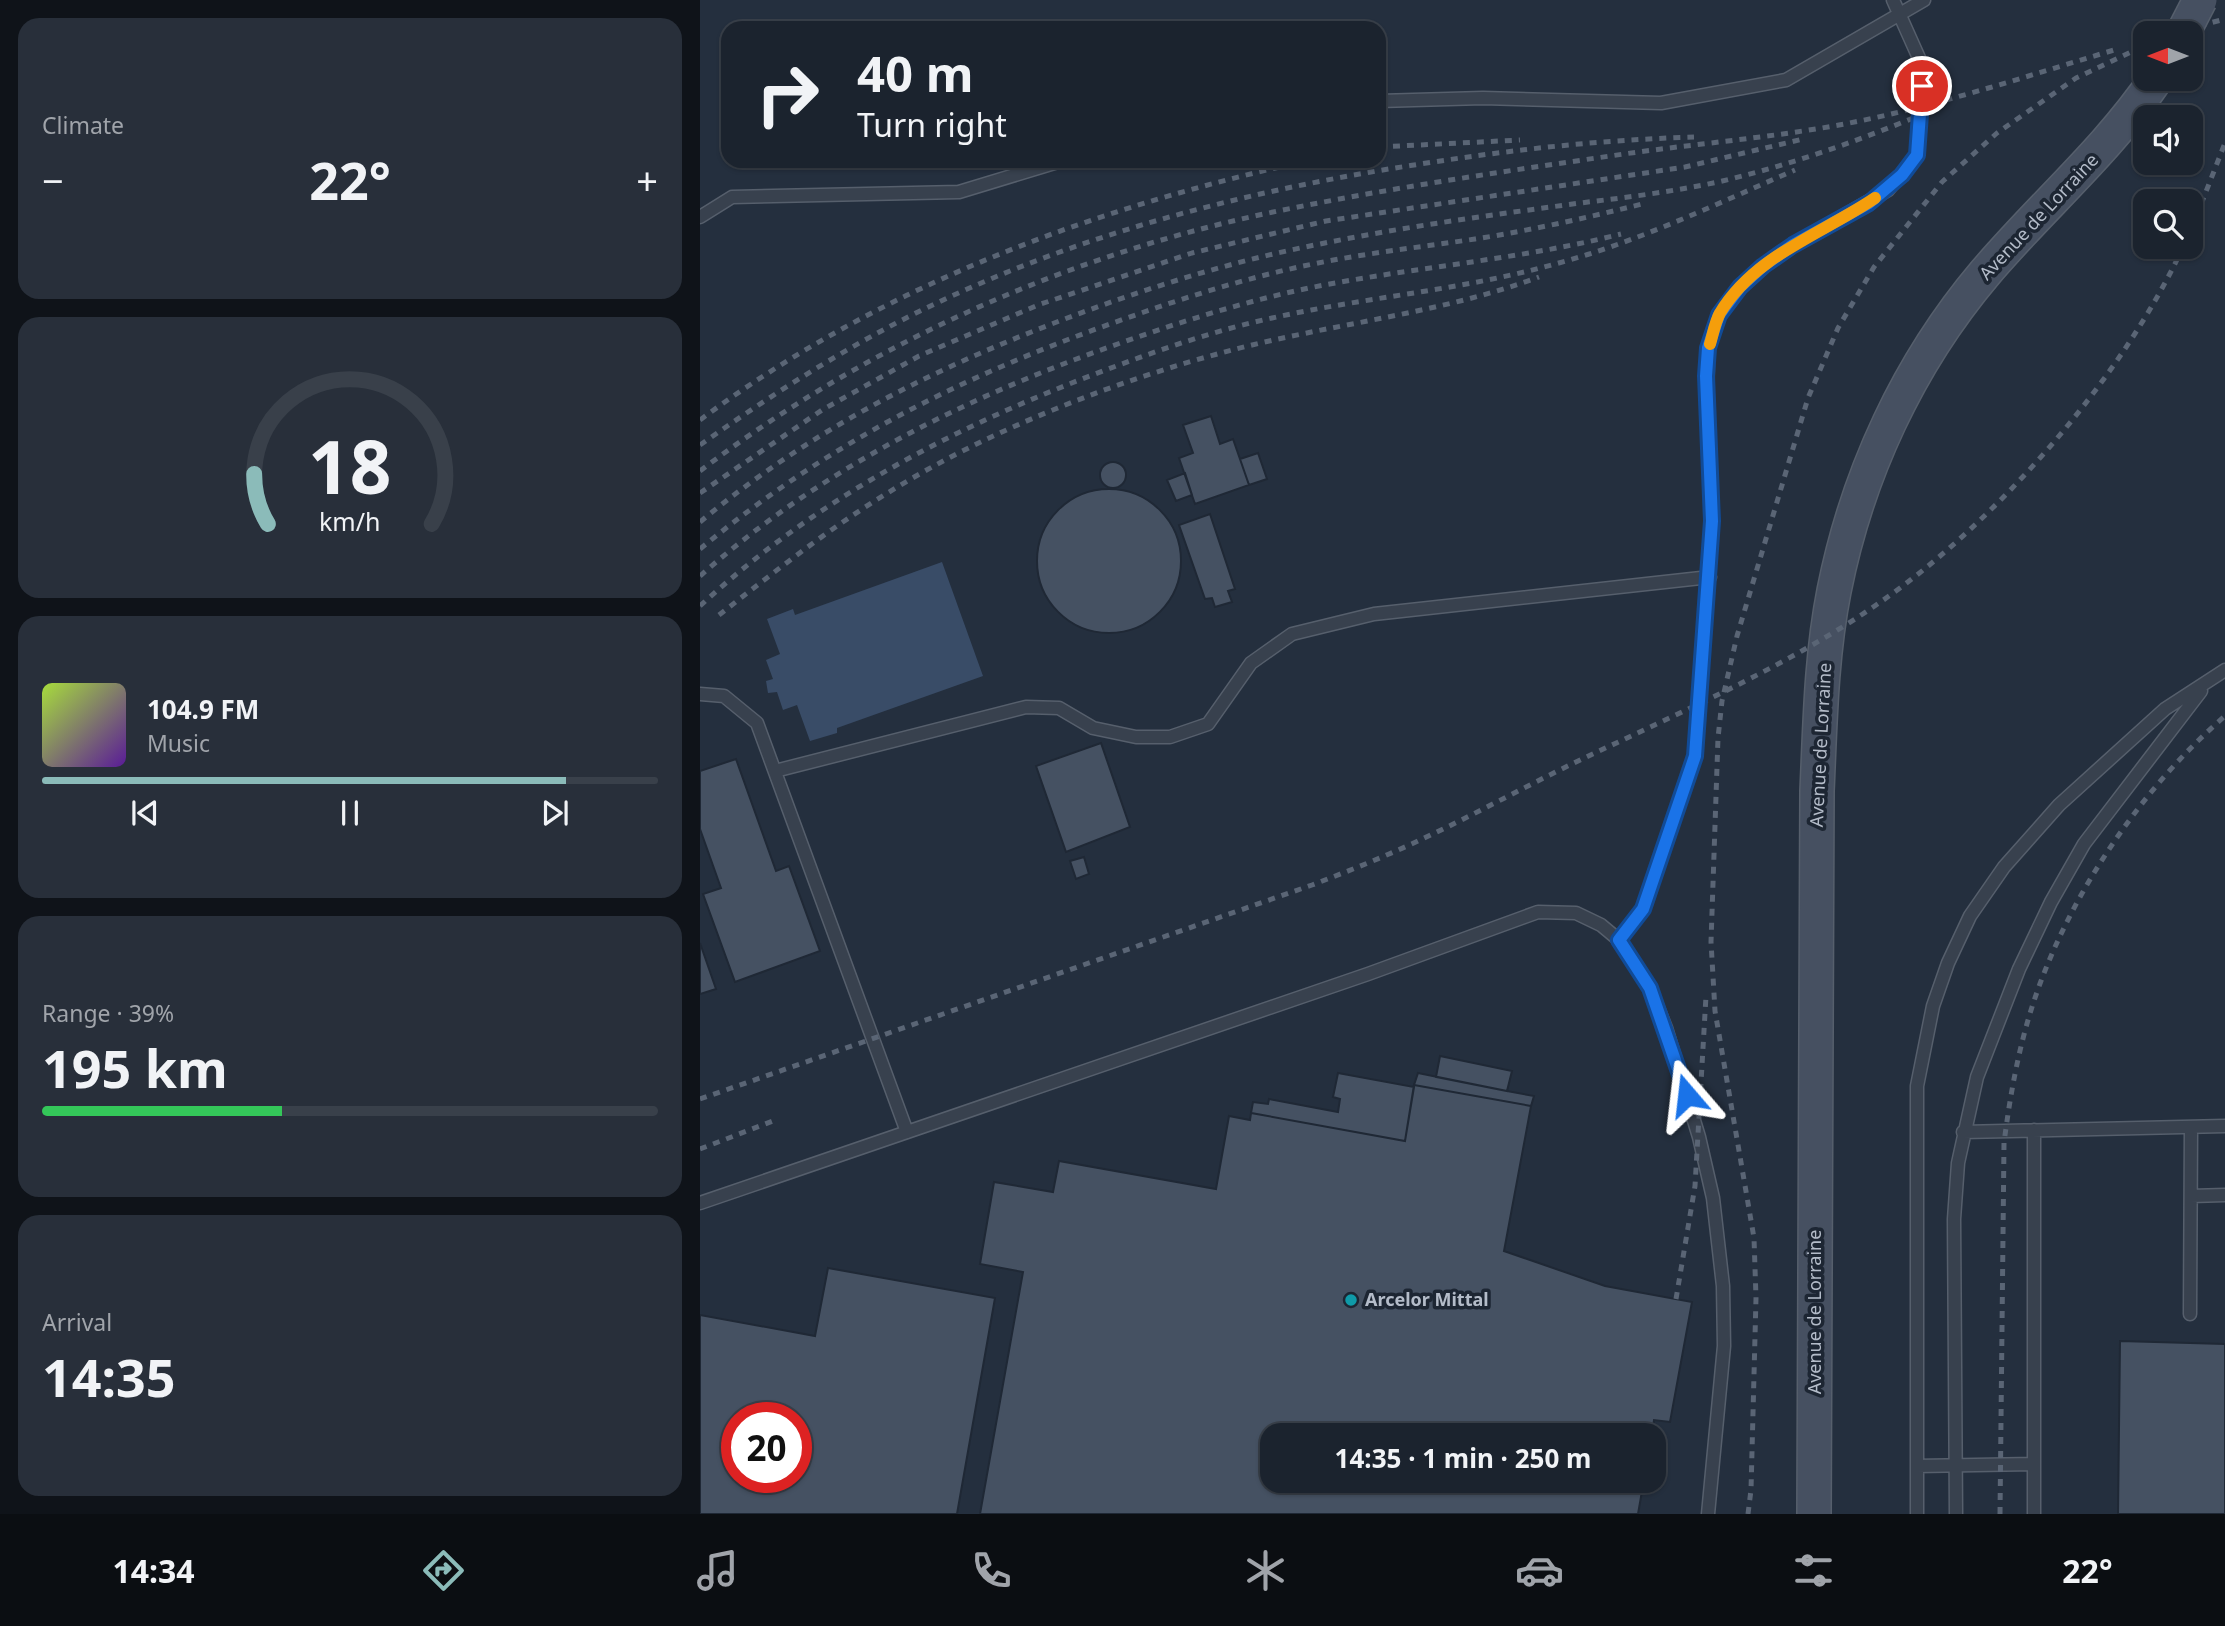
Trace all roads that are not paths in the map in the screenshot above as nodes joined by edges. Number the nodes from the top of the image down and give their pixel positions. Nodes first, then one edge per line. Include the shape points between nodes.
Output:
1 (1893, 0) edge
2 (1924, 0) edge
3 (2200, 0) edge
4 (1899, 14) junction
5 (2189, 21) edge
6 (2147, 91) edge
7 (1386, 101) edge
8 (1038, 168) edge
9 (700, 217) edge
10 (1710, 577) junction
11 (2225, 670) edge
12 (2206, 684) junction
13 (700, 694) edge
14 (775, 771) junction
15 (1619, 940) junction
16 (2225, 1126) edge
17 (2191, 1127) junction
18 (2034, 1130) junction
19 (907, 1132) junction
20 (1963, 1132) junction
21 (2225, 1195) edge
22 (2191, 1196) junction
23 (700, 1203) edge
24 (2190, 1314) dead end
25 (2034, 1464) junction
26 (1955, 1465) junction
27 (1917, 1466) junction
28 (1708, 1514) edge
29 (1814, 1514) edge
30 (1917, 1514) edge
31 (1956, 1514) edge
32 (2034, 1514) edge

1 - 4 lane
2 - 4 lane
3 - 5 main road, bridge
4 - 7 lane via 1786,80 1661,103 1483,98
4 - 10 lane via 1923,67 1917,155 1888,190 1763,266 1719,315 1708,348 1706,376
6 - 29 main road, Avenue de Lorraine via 2104,147 1985,273 1937,337 1890,420 1852,517 1841,560 1823,674 1817,791
8 - 9 lane via 959,192 732,197
10 - 14 lane via 1374,614 1292,634 1251,663 1208,724 1170,737 1136,737 1093,727 1059,708 1026,707
10 - 15 lane via 1695,756 1643,909
11 - 12 lane
12 - 20 lane via 2084,844 2051,902 1991,1037
12 - 27 lane via 2165,709 2033,832 1970,916 1948,963 1928,1027 1917,1086
13 - 14 lane via 724,695 757,723
14 - 19 lane
15 - 19 lane via 1601,925 1576,914 1538,912
15 - 28 lane via 1650,988 1666,1028 1713,1198 1724,1346
16 - 17 lane
17 - 18 lane
17 - 22 lane
18 - 20 lane
18 - 25 lane
19 - 23 lane
20 - 26 lane via 1954,1219
21 - 22 lane
22 - 24 lane
25 - 26 lane
25 - 32 lane
26 - 27 lane
26 - 31 lane
27 - 30 lane

